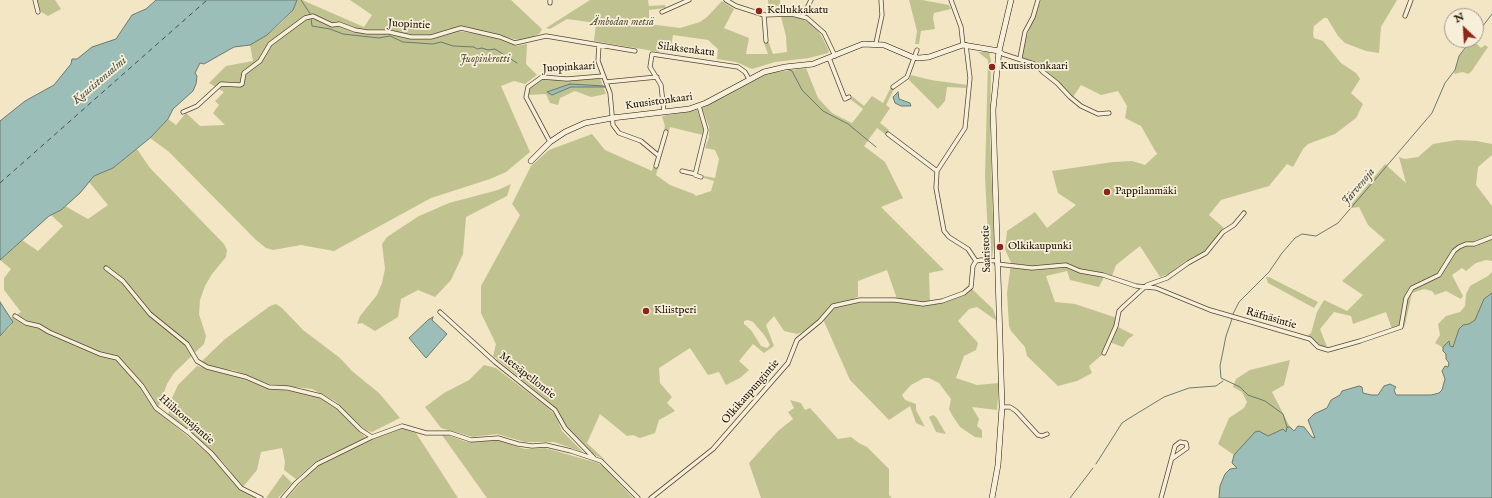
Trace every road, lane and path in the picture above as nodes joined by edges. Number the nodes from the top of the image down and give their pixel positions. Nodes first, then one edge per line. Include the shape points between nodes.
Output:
1 (35, 0) edge
2 (689, 0) edge
3 (726, 0) edge
4 (811, 0) edge
5 (881, 0) edge
6 (951, 0) edge
7 (1012, 0) edge
8 (1038, 0) edge
9 (1411, 0) edge
10 (38, 12) dead end
11 (662, 12) dead end
12 (764, 15) junction
13 (803, 16) junction
14 (1405, 16) dead end
15 (766, 41) dead end
16 (876, 43) junction
17 (600, 45) junction
18 (964, 45) junction
19 (916, 50) dead end
20 (635, 51) dead end
21 (999, 51) junction
22 (835, 56) junction
23 (829, 58) junction
24 (914, 58) junction
25 (1020, 58) junction
26 (603, 76) junction
27 (658, 77) junction
28 (750, 79) junction
29 (606, 82) junction
30 (893, 87) dead end
31 (849, 97) dead end
32 (699, 106) junction
33 (184, 112) dead end
34 (664, 113) junction
35 (1108, 113) dead end
36 (612, 118) junction
37 (666, 132) dead end
38 (888, 134) dead end
39 (550, 142) junction
40 (659, 156) junction
41 (531, 161) dead end
42 (656, 166) dead end
43 (682, 171) dead end
44 (937, 171) junction
45 (695, 174) junction
46 (701, 177) dead end
47 (1244, 213) dead end
48 (1492, 237) edge
49 (976, 261) junction
50 (998, 262) junction
51 (106, 268) dead end
52 (1144, 288) junction
53 (440, 312) dead end
54 (15, 316) dead end
55 (1104, 353) dead end
56 (1002, 407) junction
57 (1047, 434) dead end
58 (372, 437) junction
59 (1173, 458) junction
60 (595, 459) junction
61 (261, 498) edge
62 (283, 498) edge
63 (638, 498) edge
64 (651, 498) edge
65 (992, 498) edge
66 (1160, 498) edge

1 - 10 street
2 - 11 street
3 - 12 street
4 - 13 street
5 - 16 street via 882,15
6 - 18 street via 961,27
7 - 21 street, Saaristotie
8 - 25 street via 1025,32
9 - 14 street
12 - 13 street
12 - 15 street
13 - 22 street via 821,29
16 - 22 street, Kuusistonkaari via 863,44
16 - 24 street, Kuusistonkaari via 895,48
17 - 20 street
17 - 26 street via 598,61
17 - 33 street, Juopintie via 546,36 515,43 461,28 431,37 410,37 389,32 355,30 339,24 332,26 313,16 305,18 270,44 260,61 244,73 242,84 221,84 196,106
18 - 21 street
18 - 24 street via 929,57
18 - 44 street via 970,78 965,128
19 - 24 street
21 - 25 street
21 - 50 street, Saaristotie via 992,131
22 - 23 street, Kuusistonkaari
23 - 28 street, Kuusistonkaari via 806,65 770,70
23 - 31 street via 845,99
24 - 30 street via 907,77
25 - 35 street via 1037,65 1078,104 1098,114
26 - 29 street
26 - 39 street, Juopinkaari via 567,79 542,77 528,87 526,97
27 - 28 street, Silaksenkatu via 650,67 652,54 738,67
27 - 29 street
27 - 34 street, Silaksenkatu
28 - 32 street, Kuusistonkaari
29 - 36 street
32 - 34 street, Kuusistonkaari
32 - 45 street via 706,130
34 - 36 street, Kuusistonkaari
36 - 39 street, Kuusistonkaari via 573,128
36 - 40 street via 613,125 619,133 641,141
37 - 40 street
38 - 44 street
39 - 41 street, Kuusistonkaari
40 - 42 street
43 - 45 street
44 - 49 street via 936,188 944,231 968,249
45 - 46 street
47 - 52 street via 1234,225 1223,232 1206,253 1188,262 1167,278
48 - 52 street, Räfnäsintie via 1474,244 1459,246 1439,275 1412,288 1406,298 1401,327 1328,350 1318,347 1310,339 1210,310 1156,288
49 - 50 street
49 - 64 street, Olkikaupungintie via 973,266 971,287 964,293 942,301 923,304 895,300 860,300 831,307 820,321 797,340 788,363 712,449
50 - 52 street, Räfnäsintie via 1032,268 1066,265
50 - 56 street, Saaristotie
51 - 58 street via 122,281 150,314 187,344 197,361 213,369 246,377 269,387 288,388 320,396 338,407 361,430
52 - 55 street via 1119,311 1116,326
53 - 60 street, Metsäpellontie via 495,362 555,410 565,428
54 - 61 street, Hiihtomajantie via 100,354 117,358 139,382 156,408 211,453 241,488
56 - 57 street via 1010,407 1016,411 1038,435
56 - 65 street, Saaristotie via 999,453
58 - 60 street via 402,426 426,433 450,433 470,440 492,437 518,444 550,445
58 - 62 street via 317,464
59 - 59 street via 1176,446 1180,442 1186,443 1187,448
59 - 66 street
60 - 63 street via 607,466

